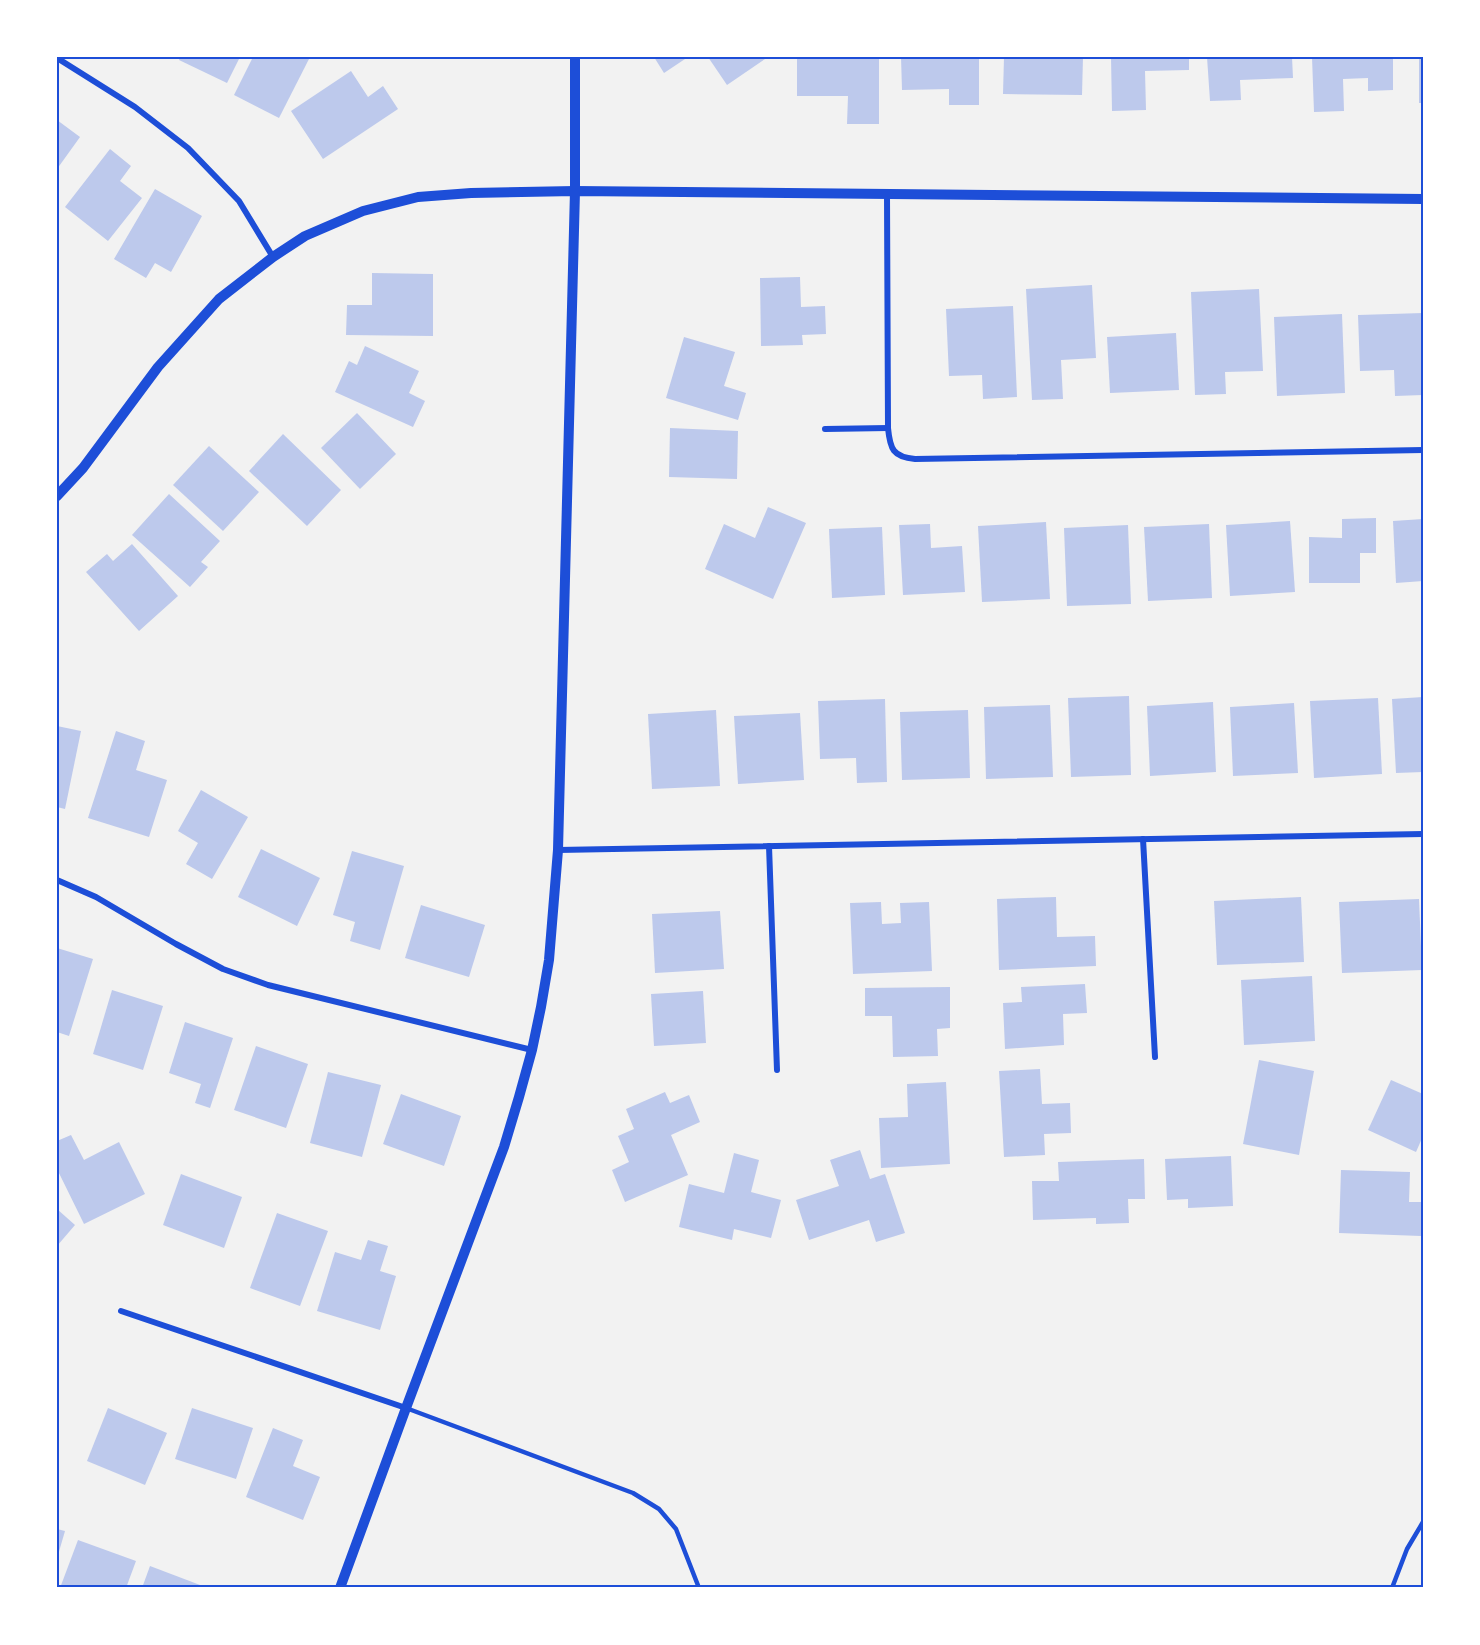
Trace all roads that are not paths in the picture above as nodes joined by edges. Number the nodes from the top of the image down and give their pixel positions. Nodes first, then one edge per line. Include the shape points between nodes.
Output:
1 (575, 57) edge
2 (57, 58) edge
3 (575, 191) junction
4 (887, 195) junction
5 (1423, 200) edge
6 (273, 257) junction
7 (888, 428) junction
8 (825, 429) dead end
9 (1423, 450) edge
10 (57, 496) edge
11 (1423, 834) edge
12 (1143, 839) junction
13 (769, 846) junction
14 (558, 850) junction
15 (57, 880) edge
16 (532, 1050) junction
17 (1155, 1057) dead end
18 (777, 1070) dead end
19 (121, 1311) dead end
20 (406, 1408) junction
21 (1423, 1522) edge
22 (340, 1588) edge
23 (699, 1588) edge
24 (1392, 1588) edge

1 - 3 street
2 - 6 street via 135,107 188,148 239,201
3 - 4 street
3 - 6 street via 418,197 334,222
3 - 14 street
4 - 5 street
4 - 7 street
6 - 10 street via 219,299 159,367 83,468
7 - 8 street
7 - 9 street via 892,450 915,459
11 - 12 street
12 - 13 street
12 - 17 street
13 - 14 street
13 - 18 street
14 - 16 street via 549,960
15 - 16 street via 96,897 223,969 268,985
16 - 20 street via 504,1146
19 - 20 street
20 - 22 street
20 - 23 lane via 633,1493 659,1509 676,1529
21 - 24 lane via 1407,1549

